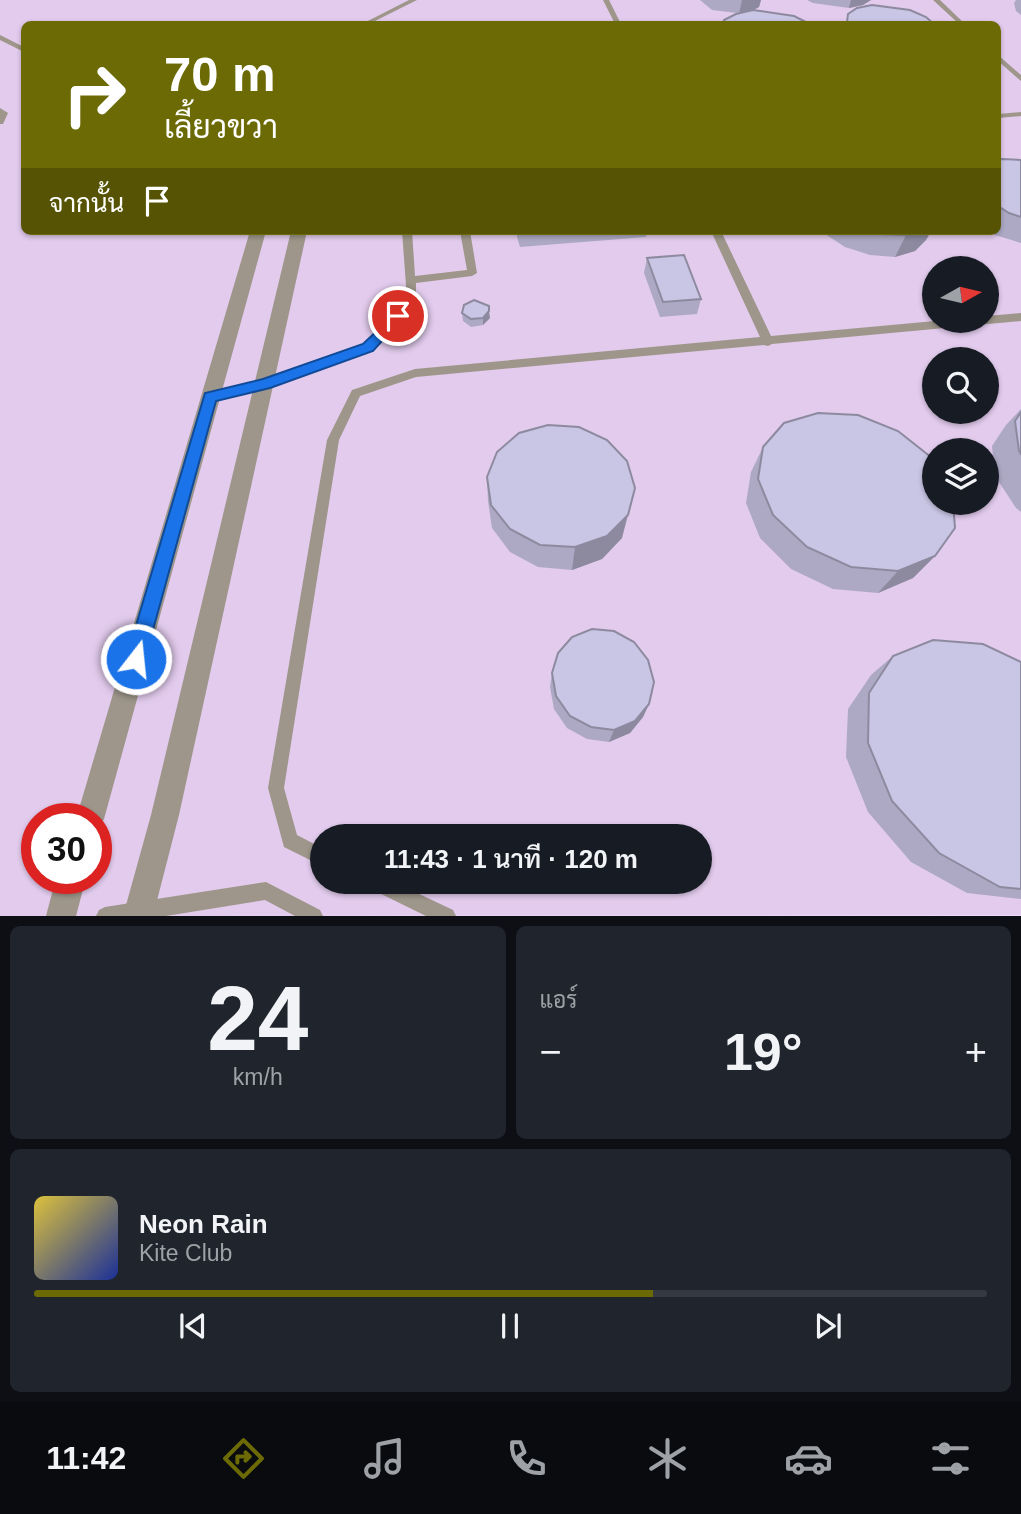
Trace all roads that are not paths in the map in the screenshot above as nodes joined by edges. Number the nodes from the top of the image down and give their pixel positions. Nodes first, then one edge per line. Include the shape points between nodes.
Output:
1 (414, 0) edge
2 (606, 0) edge
3 (936, 0) edge
4 (371, 21) edge
5 (616, 21) edge
6 (959, 21) edge
7 (0, 37) edge
8 (21, 48) edge
9 (1001, 60) edge
10 (1021, 79) edge
11 (0, 110) edge
12 (1021, 114) edge
13 (1001, 117) edge
14 (0, 122) edge
15 (257, 235) edge
16 (298, 235) edge
17 (407, 235) edge
18 (467, 235) edge
19 (718, 235) edge
20 (411, 279) junction
21 (1021, 317) edge
22 (768, 342) junction
23 (265, 384) junction
24 (210, 397) junction
25 (95, 803) edge
26 (310, 851) edge
27 (67, 894) edge
28 (401, 894) edge
29 (139, 913) edge
30 (61, 915) edge
31 (105, 915) edge
32 (314, 915) edge
33 (447, 915) edge

1 - 4 lane
2 - 5 lane
3 - 6 lane
7 - 8 lane
9 - 10 lane
11 - 14 lane via 4,113
12 - 13 lane
15 - 24 street
16 - 23 street
17 - 20 lane
18 - 20 lane via 472,273
19 - 22 lane
20 - 23 lane via 412,300 368,348
21 - 22 lane
22 - 26 lane via 415,373 355,393 333,440 276,788 290,841
23 - 24 lane
23 - 29 street
24 - 25 street
27 - 30 street
28 - 33 lane
29 - 31 lane
29 - 32 lane via 266,891

